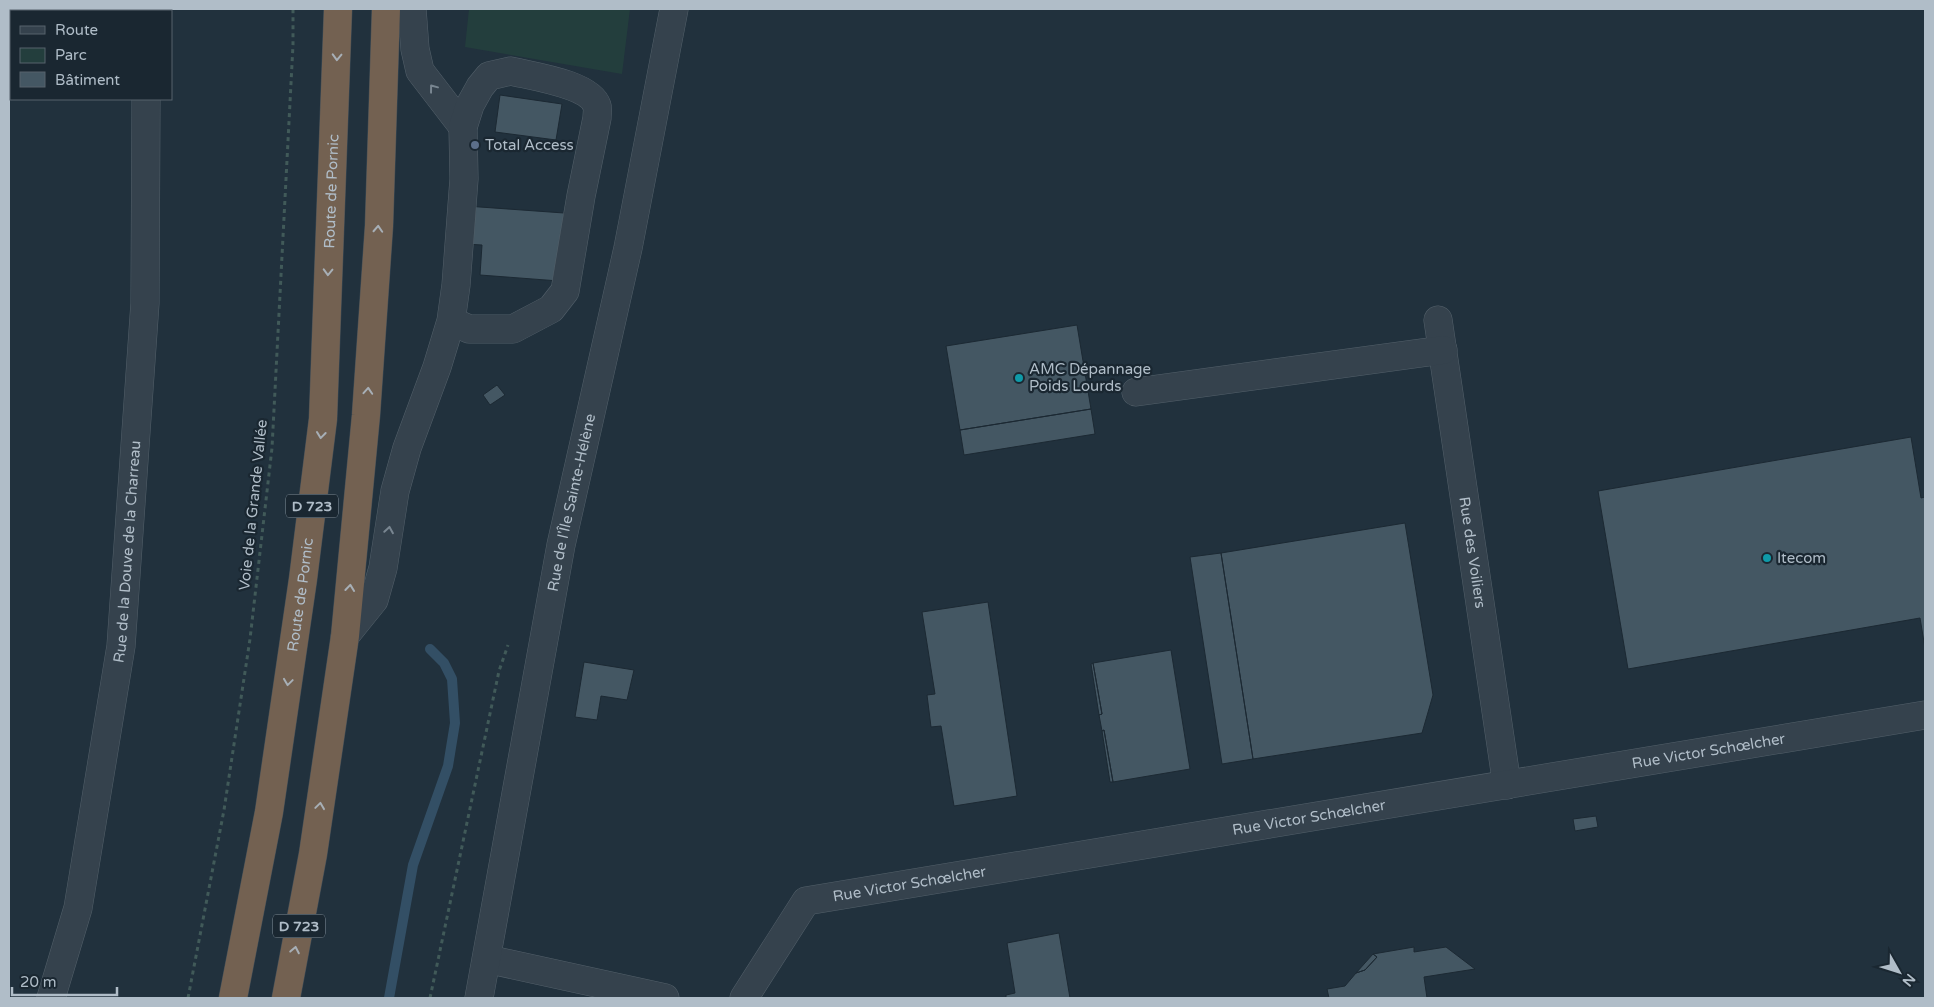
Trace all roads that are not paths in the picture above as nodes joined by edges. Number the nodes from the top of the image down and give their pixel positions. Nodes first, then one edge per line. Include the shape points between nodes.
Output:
1 (338, 9) edge
2 (386, 9) edge
3 (412, 9) edge
4 (674, 9) edge
5 (146, 100) edge
6 (463, 127) junction
7 (1438, 320) dead end
8 (452, 321) junction
9 (1443, 350) junction
10 (1136, 392) dead end
11 (345, 636) junction
12 (1925, 715) edge
13 (1506, 785) junction
14 (486, 959) junction
15 (51, 998) edge
16 (233, 998) edge
17 (286, 998) edge
18 (479, 998) edge
19 (665, 998) edge
20 (744, 998) edge

1 -> 16 highway, Route de Pornic / D 723 via 323,419 269,812
11 -> 2 highway, D 723 via 366,415 379,226
6 -> 3 street via 420,71 414,49
4 - 14 street, Rue de l'Île Sainte-Hélène via 628,248 562,545
5 - 15 street, Rue de la Douve de la Charreau via 145,303 121,646 78,908
6 - 8 street via 463,188
6 - 8 street via 480,87 488,76 499,72 510,71 579,88 597,105 565,291 551,309 513,329 469,329
7 - 9 street, Rue des Voiliers
11 -> 8 street via 374,600 407,448
9 - 10 street
9 - 13 street, Rue des Voiliers
17 -> 11 highway, D 723 via 313,854
12 - 13 street, Rue Victor Schœlcher
13 - 20 street, Rue Victor Schœlcher via 806,901
14 - 18 street, Rue de l'Île Sainte-Hélène
14 - 19 street

